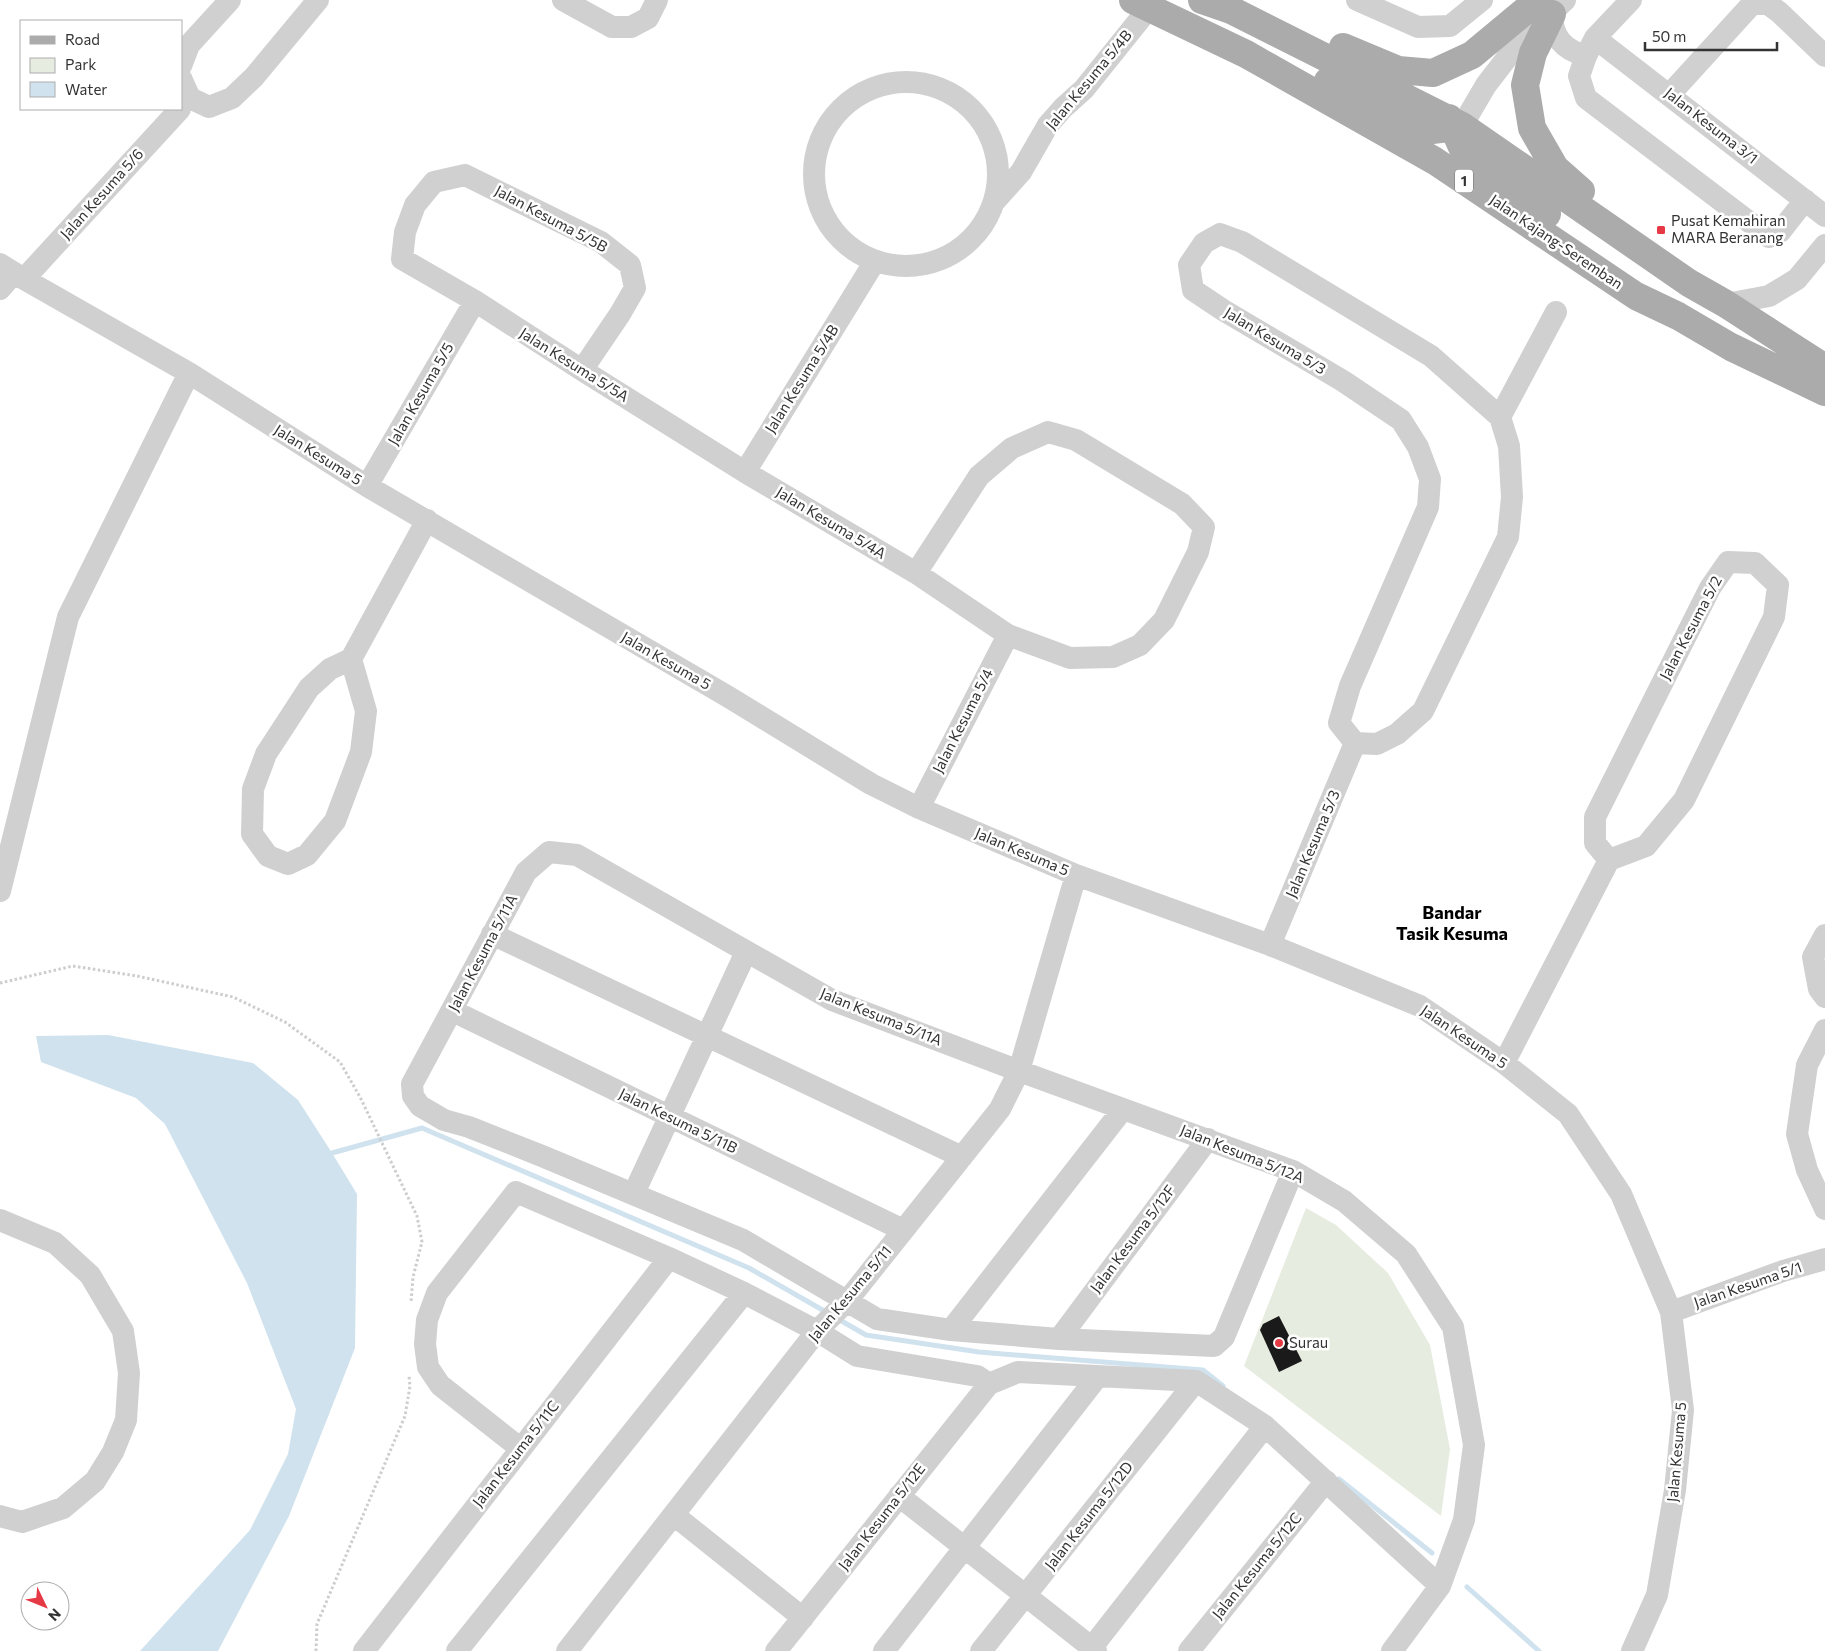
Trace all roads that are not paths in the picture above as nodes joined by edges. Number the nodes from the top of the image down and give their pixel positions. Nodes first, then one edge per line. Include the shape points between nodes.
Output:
1 (230, 0) edge
2 (318, 0) edge
3 (563, 0) edge
4 (657, 0) edge
5 (1202, 0) edge
6 (1239, 0) edge
7 (1357, 0) edge
8 (1482, 0) edge
9 (1632, 0) edge
10 (1753, 2) edge
11 (1141, 4) edge
12 (1548, 4) edge
13 (1591, 47) junction
14 (1246, 54) junction
15 (1825, 56) edge
16 (182, 63) edge
17 (1670, 94) junction
18 (183, 98) edge
19 (171, 110) edge
20 (1455, 124) junction
21 (1805, 200) junction
22 (995, 201) junction
23 (1825, 216) edge
24 (1825, 245) edge
25 (402, 259) joint
26 (875, 261) junction
27 (10, 276) edge
28 (1689, 283) junction
29 (475, 301) junction
30 (1726, 304) junction
31 (1556, 312) dead end
32 (1678, 316) junction
33 (1825, 368) edge
34 (582, 370) junction
35 (188, 373) junction
36 (1825, 392) edge
37 (1500, 417) junction
38 (745, 472) junction
39 (367, 486) junction
40 (427, 520) junction
41 (916, 573) junction
42 (1008, 634) junction
43 (351, 659) junction
44 (1355, 744) junction
45 (919, 808) junction
46 (1609, 860) junction
47 (1076, 875) junction
48 (0, 891) edge
49 (492, 934) junction
50 (1825, 935) edge
51 (1270, 945) junction
52 (746, 952) junction
53 (1825, 997) edge
54 (453, 1011) junction
55 (1825, 1030) edge
56 (707, 1036) junction
57 (1504, 1063) junction
58 (1020, 1071) junction
59 (1123, 1109) junction
60 (669, 1116) junction
61 (1208, 1140) junction
62 (962, 1157) junction
63 (1293, 1171) junction
64 (634, 1193) junction
65 (1825, 1209) edge
66 (0, 1220) edge
67 (903, 1230) junction
68 (668, 1258) junction
69 (1825, 1259) edge
70 (744, 1293) junction
71 (1671, 1312) junction
72 (833, 1316) junction
73 (951, 1330) junction
74 (1059, 1339) junction
75 (1098, 1376) junction
76 (1196, 1381) junction
77 (989, 1384) junction
78 (1265, 1426) junction
79 (520, 1449) junction
80 (1326, 1482) junction
81 (899, 1496) junction
82 (674, 1514) junction
83 (0, 1516) edge
84 (964, 1548) junction
85 (1440, 1586) junction
86 (1025, 1596) junction
87 (803, 1618) junction
88 (1092, 1650) edge
89 (364, 1651) edge
90 (457, 1651) edge
91 (567, 1651) edge
92 (776, 1651) edge
93 (884, 1651) edge
94 (982, 1651) edge
95 (1189, 1651) edge
96 (1392, 1651) edge
97 (1632, 1651) edge

1 - 16 street via 189,45
2 - 18 street, Jalan Kesuma 5/6 via 254,77 232,98 209,107
3 - 4 street via 612,27 631,27 648,18
5 - 20 main road via 1231,10
6 - 12 main road via 1398,70 1433,73 1472,54
7 - 8 street via 1418,27 1450,26
9 - 13 street
10 - 15 street via 1768,4 1779,12
10 - 17 street
11 - 14 main road, Jalan Kajang-Seremban / 1
11 - 22 street, Jalan Kesuma 5/4B via 1084,89 1048,125 1021,172
12 - 13 street, Jalan Kesuma 3/1 via 1554,33 1562,45 1573,52
12 - 20 street via 1501,40 1473,76
12 - 28 main road via 1525,84 1532,128 1555,168
13 - 17 street, Jalan Kesuma 3/1
13 - 21 street via 1579,76 1586,98 1769,237 1780,232
14 - 20 main road via 1308,72 1408,122 1432,130
14 - 32 main road, Jalan Kajang-Seremban / 1 via 1435,162 1636,296
17 - 21 street, Jalan Kesuma 3/1
19 - 27 street, Jalan Kesuma 5/6
20 - 28 main road
20 - 32 main road via 1462,147 1477,164 1638,278
21 - 23 street, Jalan Kesuma 3/1
22 - 26 street, Jalan Kesuma 5/4B via 981,228 960,248 934,262 904,266
22 - 26 street, Jalan Kesuma 5/4B via 999,172 994,142 980,116 958,96 930,84 898,81 868,89 842,107 823,132 814,170 815,194 827,223 848,246
24 - 30 street via 1797,279 1776,292
25 - 29 street, Jalan Kesuma 5/5A
25 - 34 street, Jalan Kesuma 5/5B via 405,232 415,206 434,182 465,175 601,242 630,265 635,288
26 - 38 street, Jalan Kesuma 5/4B
27 - 35 street, Jalan Kesuma 5
28 - 30 main road
29 - 34 street, Jalan Kesuma 5/5A
29 - 39 street, Jalan Kesuma 5/5
30 - 33 main road
31 - 37 street
32 - 36 main road, Jalan Kajang-Seremban / 1
34 - 38 street, Jalan Kesuma 5/5A
35 - 39 street, Jalan Kesuma 5
35 - 48 street via 68,617
37 - 44 street via 1509,446 1512,497 1508,537 1423,711 1397,734 1377,744
37 - 44 street, Jalan Kesuma 5/3 via 1431,356 1242,242 1220,234 1204,243 1189,265 1193,290 1401,420 1418,447 1430,479 1428,507 1350,686 1339,723
38 - 41 street, Jalan Kesuma 5/4A
39 - 40 street, Jalan Kesuma 5
40 - 43 street
40 - 45 street, Jalan Kesuma 5 via 871,784
41 - 42 street, Jalan Kesuma 5/4A
41 - 42 street, Jalan Kesuma 5/4A via 979,476 1012,448 1048,432 1076,440 1182,504 1204,527 1198,552 1164,620 1140,645 1112,657 1070,658
42 - 45 street, Jalan Kesuma 5/4
43 - 43 street via 366,712 361,752 335,821 307,855 288,864 268,856 252,834 253,789 266,754 309,688 330,669
44 - 51 street, Jalan Kesuma 5/3
45 - 47 street, Jalan Kesuma 5
46 - 46 street, Jalan Kesuma 5/2 via 1646,846 1684,800 1774,617 1778,585 1755,563 1728,562 1710,588 1595,817 1595,843
46 - 57 street
47 - 51 street, Jalan Kesuma 5
47 - 58 street, Jalan Kesuma 5/11
49 - 52 street, Jalan Kesuma 5/11A via 526,872 550,852 577,855
49 - 54 street, Jalan Kesuma 5/11A
49 - 56 street
50 - 53 street via 1814,957 1820,989
51 - 57 street, Jalan Kesuma 5 via 1420,1006
52 - 56 street
52 - 58 street, Jalan Kesuma 5/11A via 832,1000
54 - 60 street, Jalan Kesuma 5/11B
54 - 64 street, Jalan Kesuma 5/11A via 412,1084 412,1096 420,1106 444,1120 506,1141
55 - 65 street via 1807,1065 1797,1134
56 - 60 street
56 - 62 street
57 - 71 street, Jalan Kesuma 5 via 1568,1114 1621,1194
58 - 59 street, Jalan Kesuma 5/12A
58 - 62 street, Jalan Kesuma 5/11 via 1000,1109
59 - 61 street, Jalan Kesuma 5/12A
59 - 73 street
60 - 64 street
60 - 67 street, Jalan Kesuma 5/11B
61 - 63 street, Jalan Kesuma 5/12A
61 - 74 street, Jalan Kesuma 5/12F
62 - 67 street, Jalan Kesuma 5/11
63 - 74 street via 1224,1337 1214,1346
63 - 85 street, Jalan Kesuma 5/12A via 1344,1201 1406,1254 1453,1328 1474,1445 1464,1520
64 - 72 street, Jalan Kesuma 5/11A via 743,1240
66 - 83 street via 55,1242 90,1275 123,1331 129,1373 126,1420 113,1452 95,1481 63,1508 22,1522
67 - 72 street, Jalan Kesuma 5/11
68 - 70 street
68 - 79 street, Jalan Kesuma 5/11C
68 - 79 street via 516,1192 437,1293 428,1320 425,1344 428,1367 440,1385
69 - 71 street, Jalan Kesuma 5/1
70 - 72 street
70 - 90 street
71 - 97 street, Jalan Kesuma 5 via 1683,1410 1675,1490 1657,1594
72 - 73 street
72 - 77 street via 857,1356 976,1376
72 - 82 street, Jalan Kesuma 5/11
73 - 74 street
75 - 76 street
75 - 77 street via 1018,1372
75 - 84 street
76 - 78 street
76 - 86 street, Jalan Kesuma 5/12D
77 - 81 street, Jalan Kesuma 5/12E
78 - 80 street
78 - 88 street
79 - 89 street, Jalan Kesuma 5/11C
80 - 85 street
80 - 95 street, Jalan Kesuma 5/12C
81 - 84 street
81 - 87 street, Jalan Kesuma 5/12E
82 - 87 street
82 - 91 street, Jalan Kesuma 5/11
84 - 86 street
84 - 93 street
85 - 96 street, Jalan Kesuma 5/12A
86 - 88 street
86 - 94 street, Jalan Kesuma 5/12D
87 - 92 street, Jalan Kesuma 5/12E

